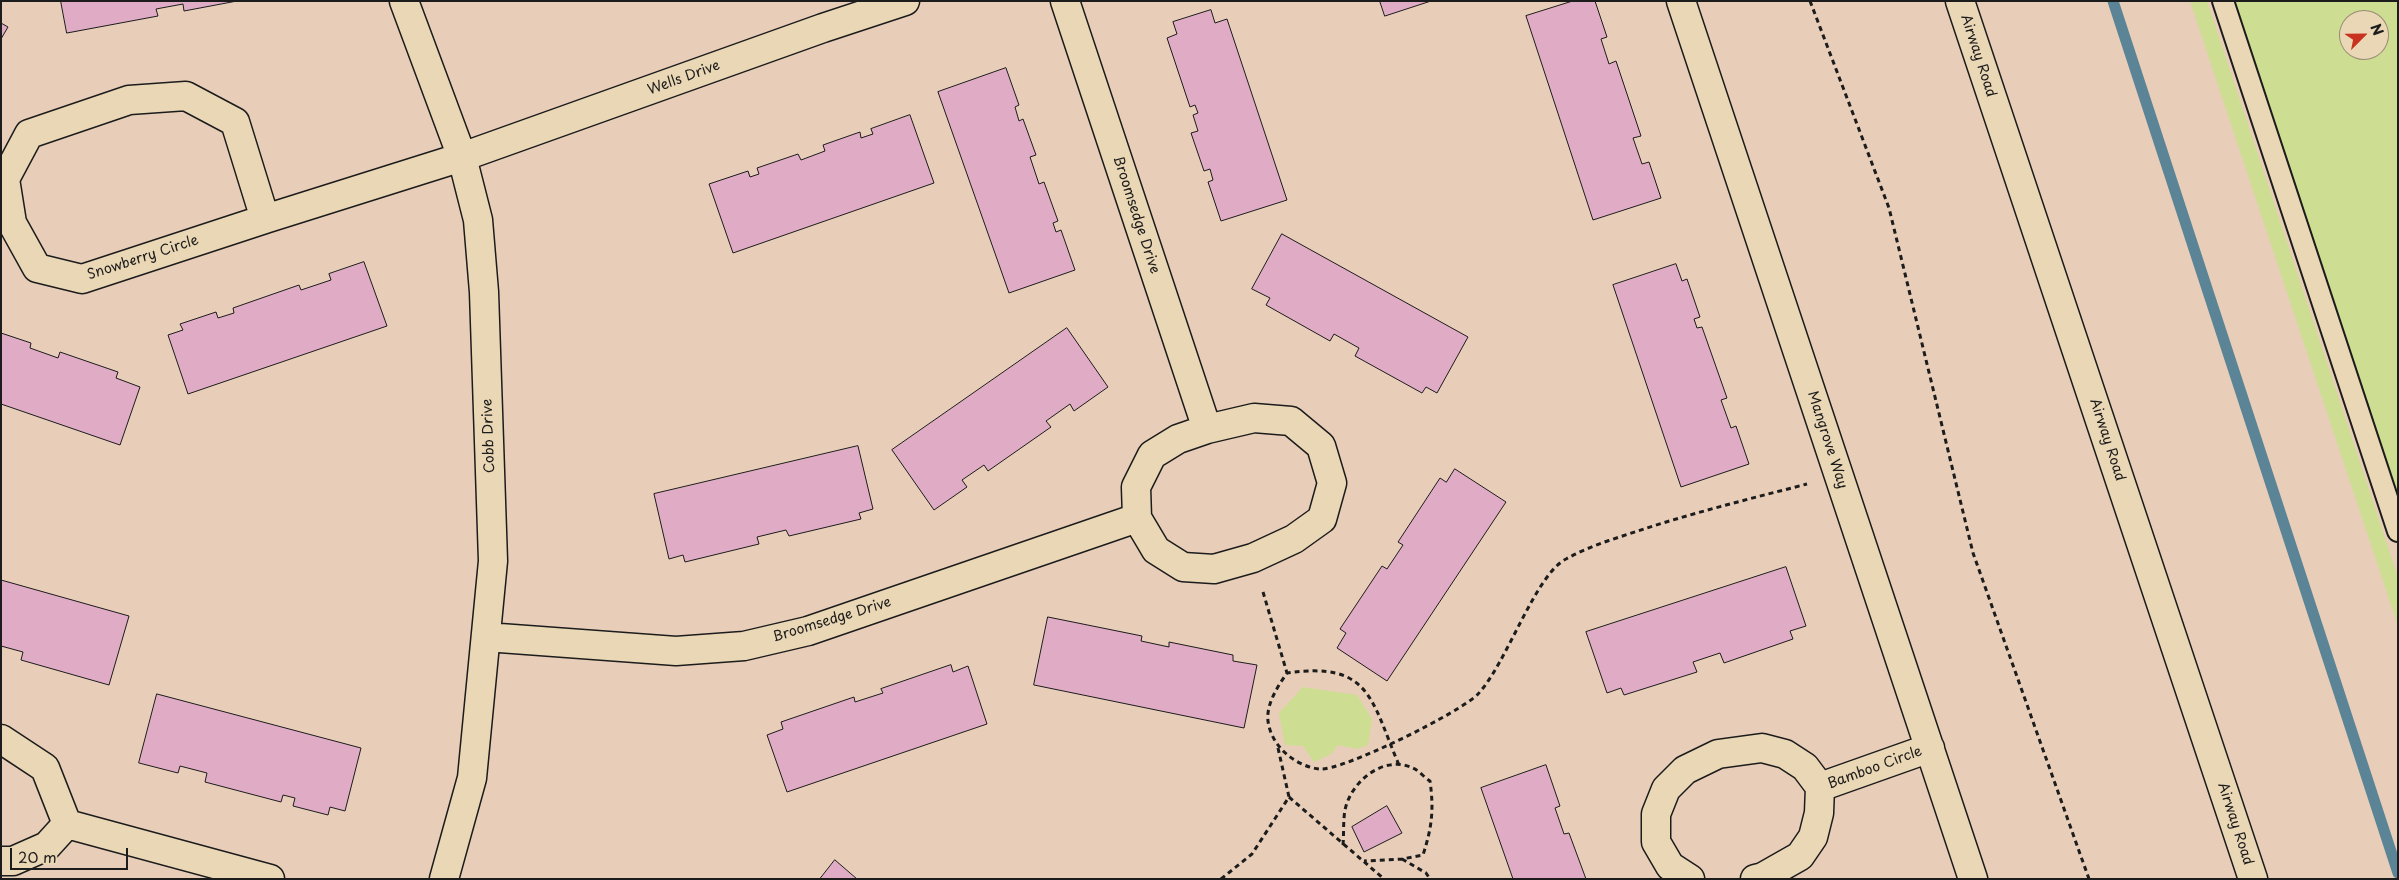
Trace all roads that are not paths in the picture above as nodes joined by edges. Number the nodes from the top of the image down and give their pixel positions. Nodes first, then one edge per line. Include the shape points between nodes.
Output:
1 (404, 1) edge
2 (905, 1) edge
3 (1065, 1) edge
4 (1681, 1) edge
5 (1960, 1) edge
6 (2223, 1) edge
7 (462, 157) junction
8 (265, 219) junction
9 (1207, 429) junction
10 (1136, 518) junction
11 (2398, 531) edge
12 (486, 637) junction
13 (1, 739) edge
14 (1930, 748) junction
15 (1820, 787) junction
16 (67, 824) junction
17 (1, 861) edge
18 (270, 879) edge
19 (444, 879) edge
20 (1690, 879) edge
21 (1755, 879) edge
22 (1973, 879) edge
23 (2253, 879) edge

1 - 7 street, Cobb Drive
2 - 7 street, Wells Drive
3 - 9 street, Broomsedge Drive
4 - 14 street, Mangrove Way
5 - 23 street, Airway Road
6 - 11 lane
7 - 8 street, Snowberry Circle
7 - 12 street, Cobb Drive via 478,220 484,292 493,561
8 - 8 street, Snowberry Circle via 235,122 186,96 129,100 29,134 5,179 12,223 37,268 82,279
9 - 10 street via 1178,439 1152,455 1136,487
9 - 10 street via 1254,418 1291,421 1321,446 1332,483 1322,519 1294,539 1253,558 1214,569 1183,567 1156,550
10 - 12 street, Broomsedge Drive via 808,631 744,646 676,651
12 - 19 street, Cobb Drive via 472,778
13 - 16 street via 45,768
14 - 15 street, Bamboo Circle
14 - 22 street, Mangrove Way
15 - 20 street, Bamboo Circle via 1805,767 1785,754 1762,748 1718,754 1685,770 1666,789 1656,814 1656,842 1670,866
15 - 21 street, Bamboo Circle via 1819,813 1813,837 1800,856
16 - 17 street via 47,846 12,861
16 - 18 street

